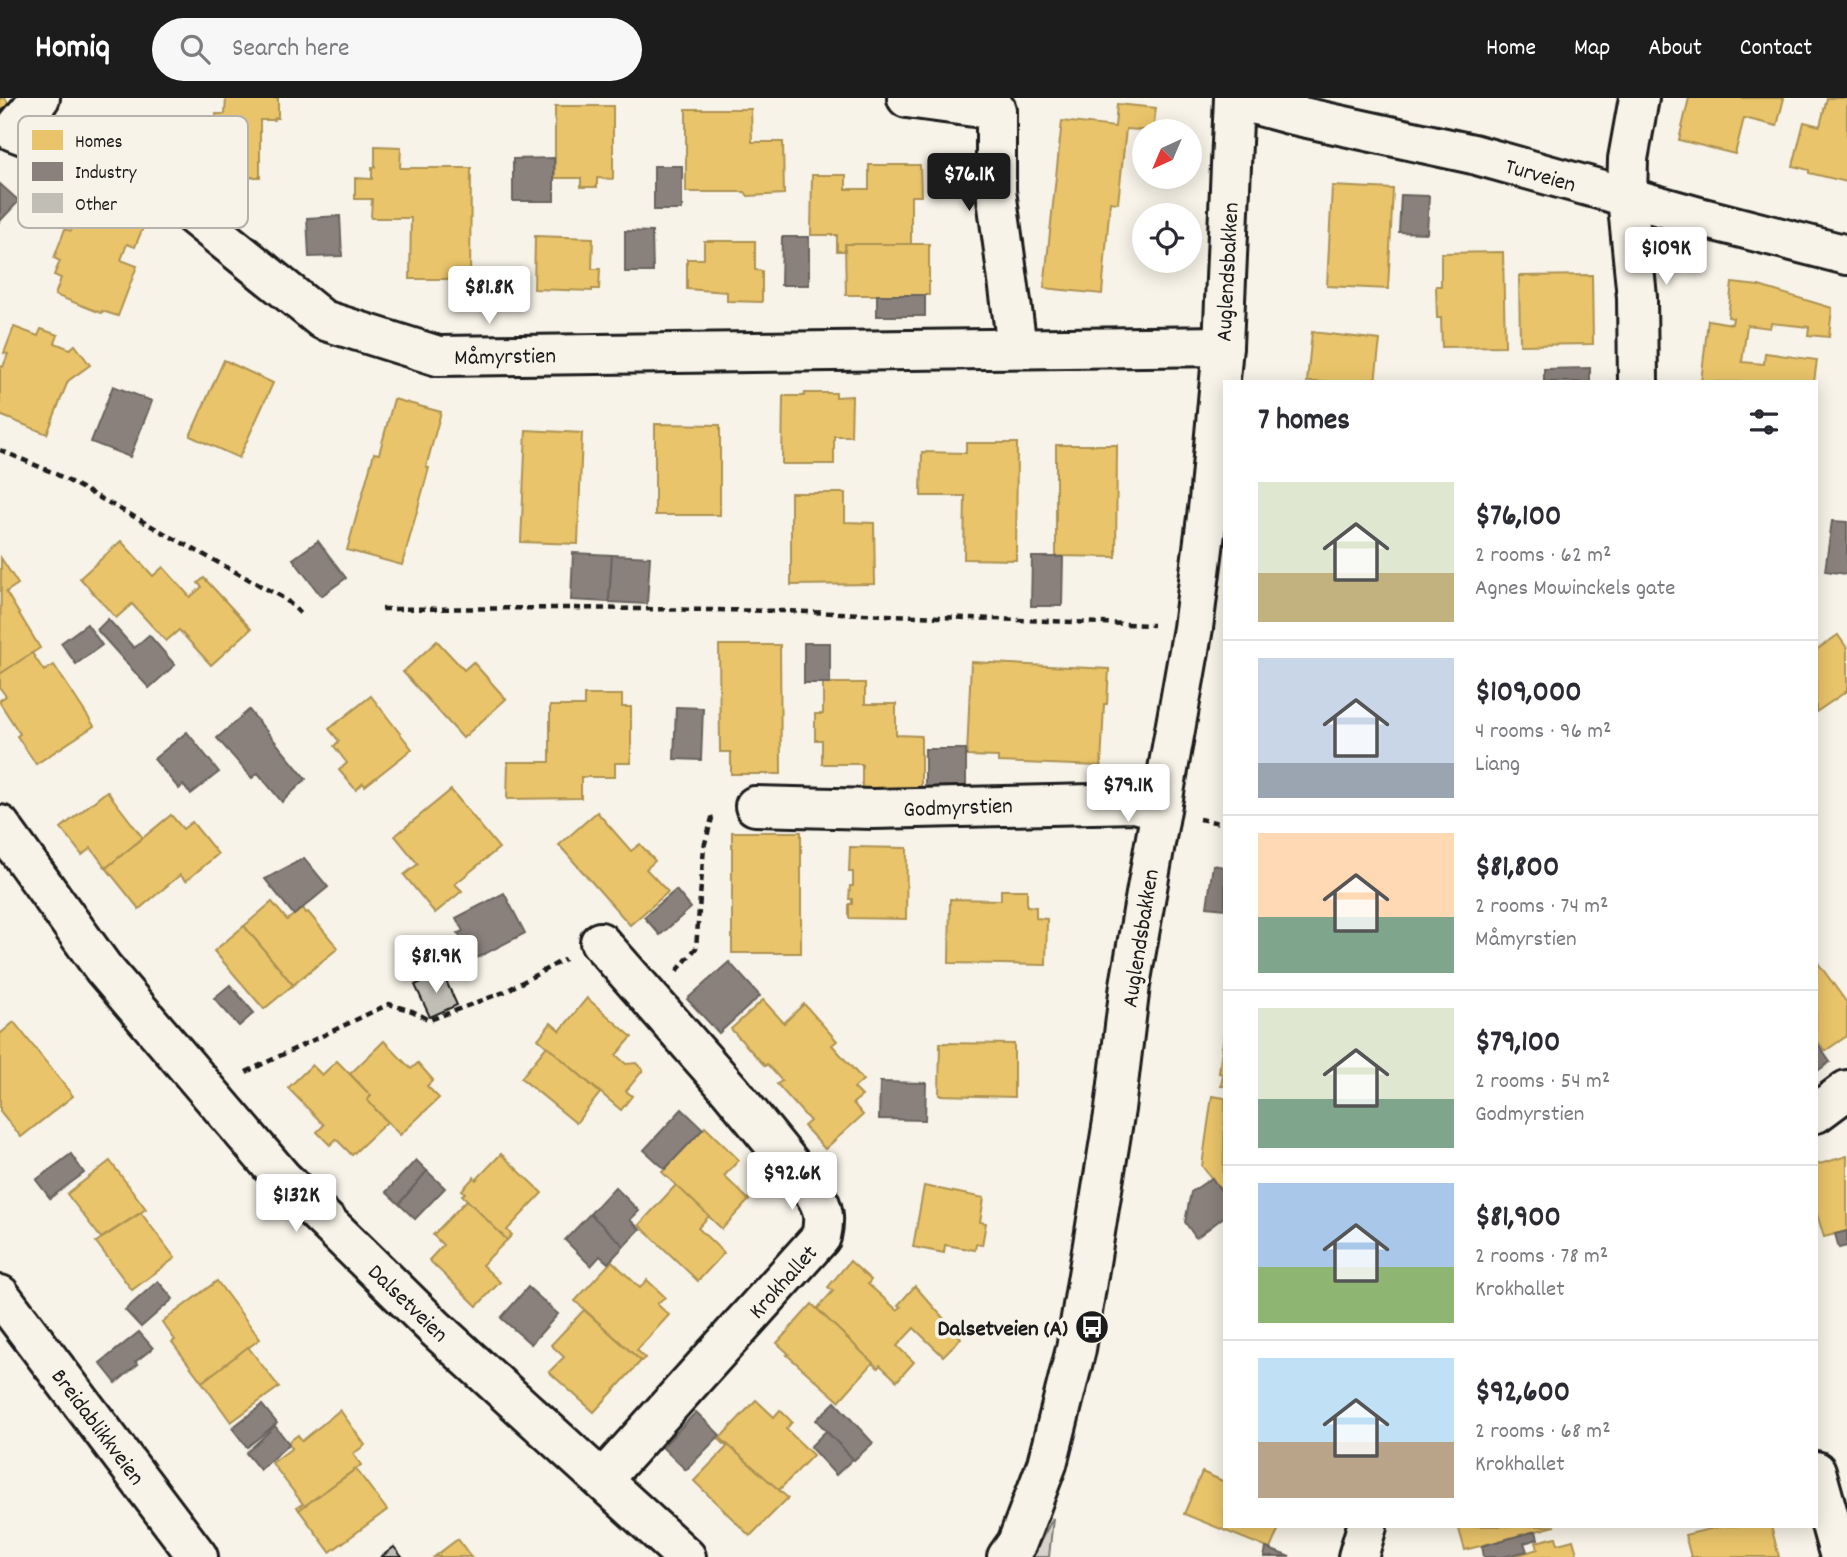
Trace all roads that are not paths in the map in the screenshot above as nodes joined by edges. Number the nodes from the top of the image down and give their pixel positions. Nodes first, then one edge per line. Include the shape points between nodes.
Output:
1 (40, 98) edge
2 (907, 98) edge
3 (1639, 98) edge
4 (1234, 99) edge
5 (25, 116) edge
6 (1627, 197) junction
7 (209, 228) edge
8 (1847, 254) edge
9 (1223, 346) junction
10 (1017, 347) junction
11 (1639, 380) edge
12 (755, 806) road end
13 (1160, 810) junction
14 (0, 825) edge
15 (600, 942) road end
16 (1847, 1090) edge
17 (1818, 1112) edge
18 (0, 1295) edge
19 (1818, 1478) edge
20 (603, 1479) junction
21 (1366, 1528) edge
22 (198, 1557) edge
23 (687, 1557) edge
24 (1007, 1557) edge
25 (1357, 1557) edge
26 (1840, 1557) edge

1 - 5 street, Måmyrstien
2 - 10 street via 996,110 996,191
3 - 6 street
4 - 6 street, Turveien via 1473,154
4 - 9 street, Auglendsbakken
6 - 8 street, Turveien
6 - 11 street
7 - 10 street, Måmyrstien via 323,320 438,356
9 - 10 street, Måmyrstien
9 - 13 street, Auglendsbakken via 1193,628
12 - 13 street, Godmyrstien via 873,809 1135,803
13 - 24 street, Auglendsbakken via 1076,1349 1047,1464 1017,1544
14 - 20 street, Dalsetveien via 103,968 285,1181 409,1303
15 - 20 street, Krokhallet via 814,1193 823,1206 824,1222 821,1237
16 - 17 street
18 - 22 street, Breidablikkveien
19 - 26 street
20 - 23 street, Dalsetveien
21 - 25 street

